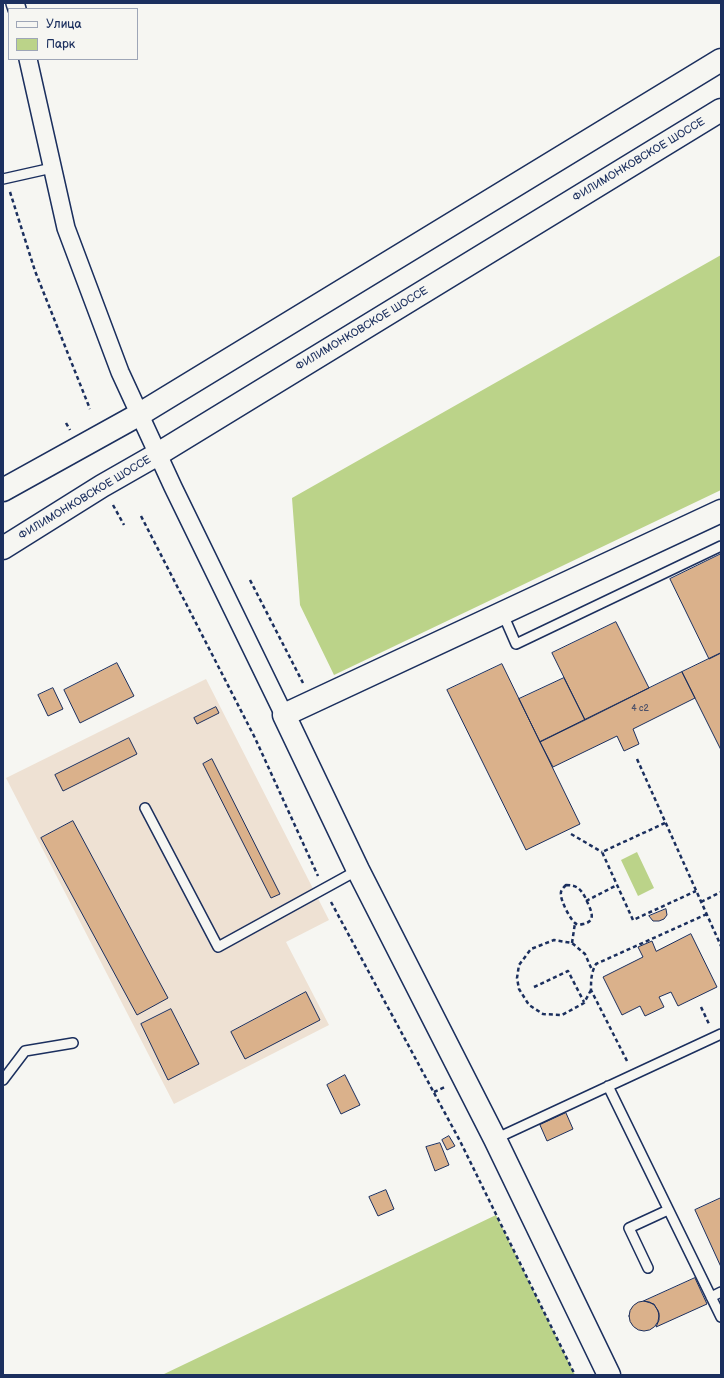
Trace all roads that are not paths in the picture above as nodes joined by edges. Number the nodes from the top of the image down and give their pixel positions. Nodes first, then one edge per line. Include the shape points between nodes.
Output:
1 (28, 60) edge
2 (721, 60) edge
3 (721, 110) edge
4 (52, 168) junction
5 (5, 179) edge
6 (140, 414) junction
7 (158, 454) junction
8 (3, 490) edge
9 (721, 511) edge
10 (721, 546) edge
11 (3, 548) edge
12 (502, 612) junction
13 (284, 715) junction
14 (145, 808) dead end
15 (358, 870) junction
16 (721, 1034) edge
17 (73, 1042) dead end
18 (3, 1080) edge
19 (608, 1086) junction
20 (495, 1139) junction
21 (668, 1210) junction
22 (648, 1268) dead end
23 (721, 1292) edge
24 (711, 1297) junction
25 (721, 1317) edge
26 (609, 1375) edge

1 - 4 street
2 - 6 main road
3 - 7 main road, ФИЛИМОНКОВСКОЕ ШОССЕ
4 - 5 lane
4 - 6 street via 66,228 120,372
6 - 7 street
6 - 8 main road
7 - 11 main road, ФИЛИМОНКОВСКОЕ ШОССЕ
7 - 13 street
9 - 12 main road
10 - 12 lane via 516,644
12 - 13 main road
13 - 15 main road
14 - 15 lane via 218,947
15 - 20 main road
16 - 19 lane
17 - 18 lane via 25,1051
19 - 20 lane
19 - 21 lane
20 - 26 main road
21 - 22 lane via 629,1228
21 - 24 lane
23 - 24 lane
24 - 25 lane

